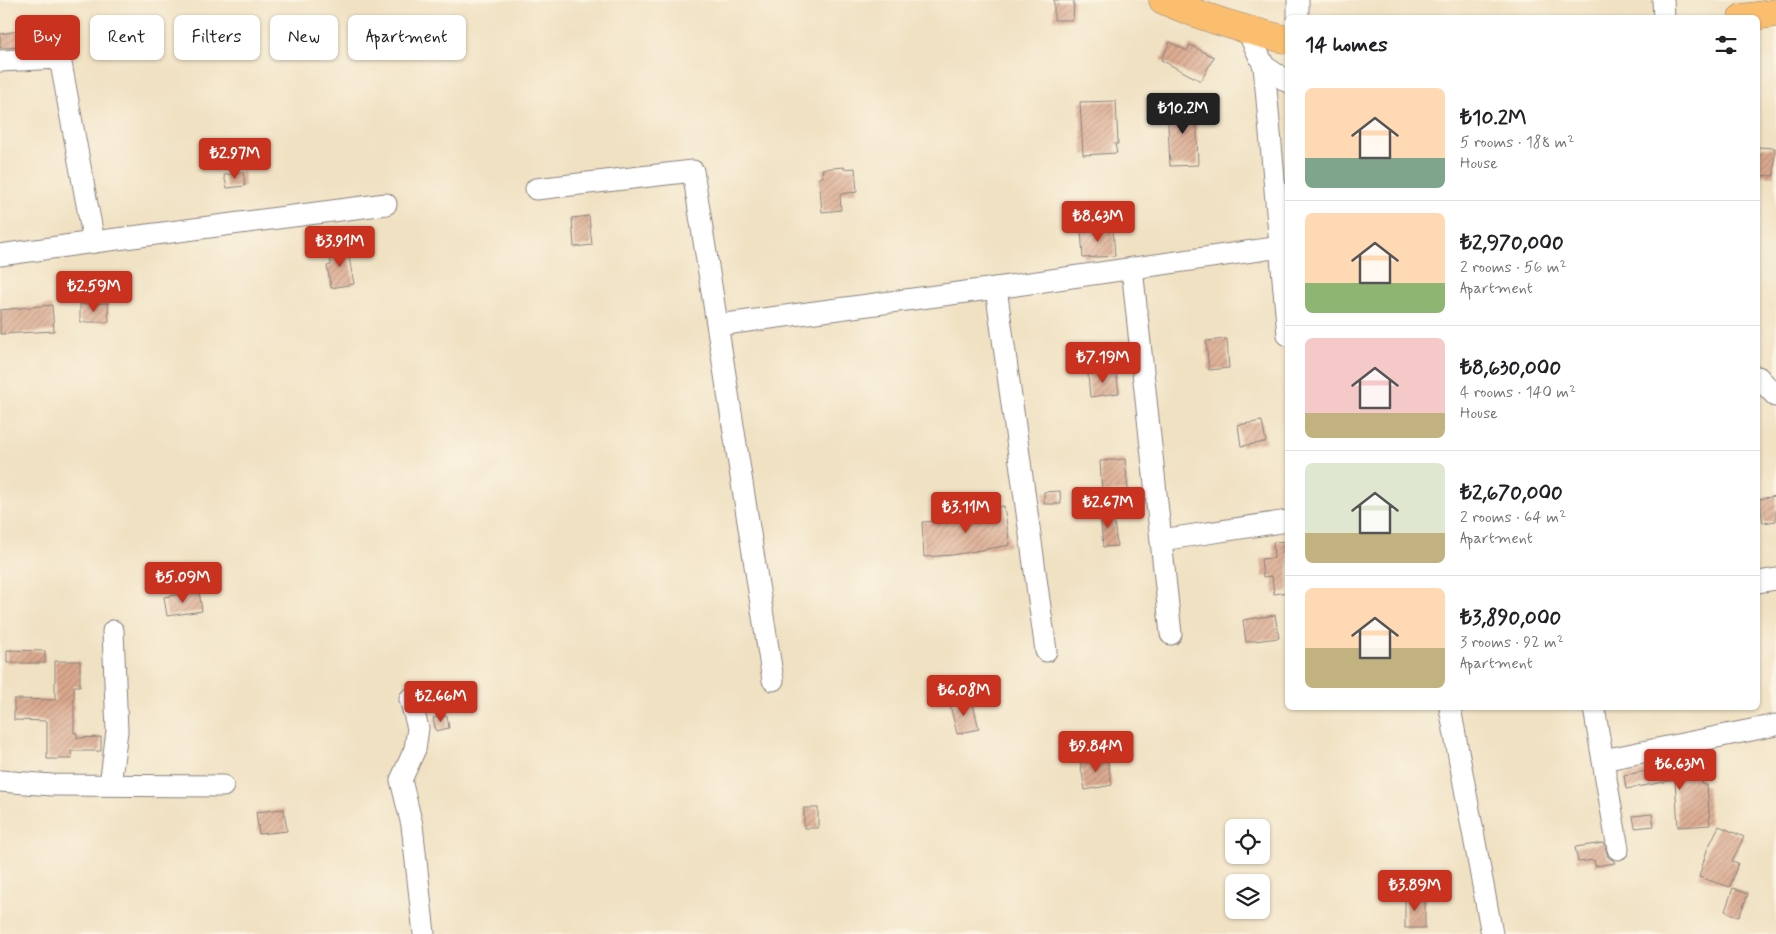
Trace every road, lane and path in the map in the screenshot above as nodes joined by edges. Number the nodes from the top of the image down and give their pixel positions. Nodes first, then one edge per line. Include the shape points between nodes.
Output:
1 (1163, 0) edge
2 (1298, 0) edge
3 (1662, 0) edge
4 (1776, 13) edge
5 (1298, 15) edge
6 (1664, 15) edge
7 (1760, 15) edge
8 (1247, 30) junction
9 (1285, 39) edge
10 (0, 61) edge
11 (1264, 66) junction
12 (1285, 80) edge
13 (536, 189) dead end
14 (386, 204) dead end
15 (94, 242) junction
16 (1280, 247) junction
17 (0, 255) edge
18 (1132, 268) junction
19 (996, 288) junction
20 (1285, 302) edge
21 (718, 325) junction
22 (1760, 379) edge
23 (1776, 396) edge
24 (1285, 521) edge
25 (1161, 540) junction
26 (1776, 579) edge
27 (1760, 582) edge
28 (113, 631) dead end
29 (1171, 634) dead end
30 (1046, 651) dead end
31 (773, 680) dead end
32 (410, 699) dead end
33 (1450, 710) edge
34 (1594, 710) edge
35 (1776, 725) edge
36 (1603, 760) junction
37 (0, 782) edge
38 (110, 785) junction
39 (223, 786) dead end
40 (1618, 849) dead end
41 (424, 934) edge
42 (1492, 934) edge

1 - 8 main road
2 - 5 street
3 - 6 street
4 - 7 main road
8 - 9 main road
8 - 11 street
10 - 15 street via 60,58
11 - 12 street
11 - 16 street
13 - 21 street via 694,171
14 - 15 street
15 - 17 street
16 - 18 street
16 - 20 street
18 - 19 street
18 - 25 street
19 - 21 street
19 - 30 street
21 - 31 street
22 - 23 street
24 - 25 street
25 - 29 street
26 - 27 street
28 - 38 street via 117,731
32 - 41 street via 418,728 415,749 402,780 412,824
33 - 42 street
34 - 36 street
35 - 36 street
36 - 40 street
37 - 38 street
38 - 39 street

